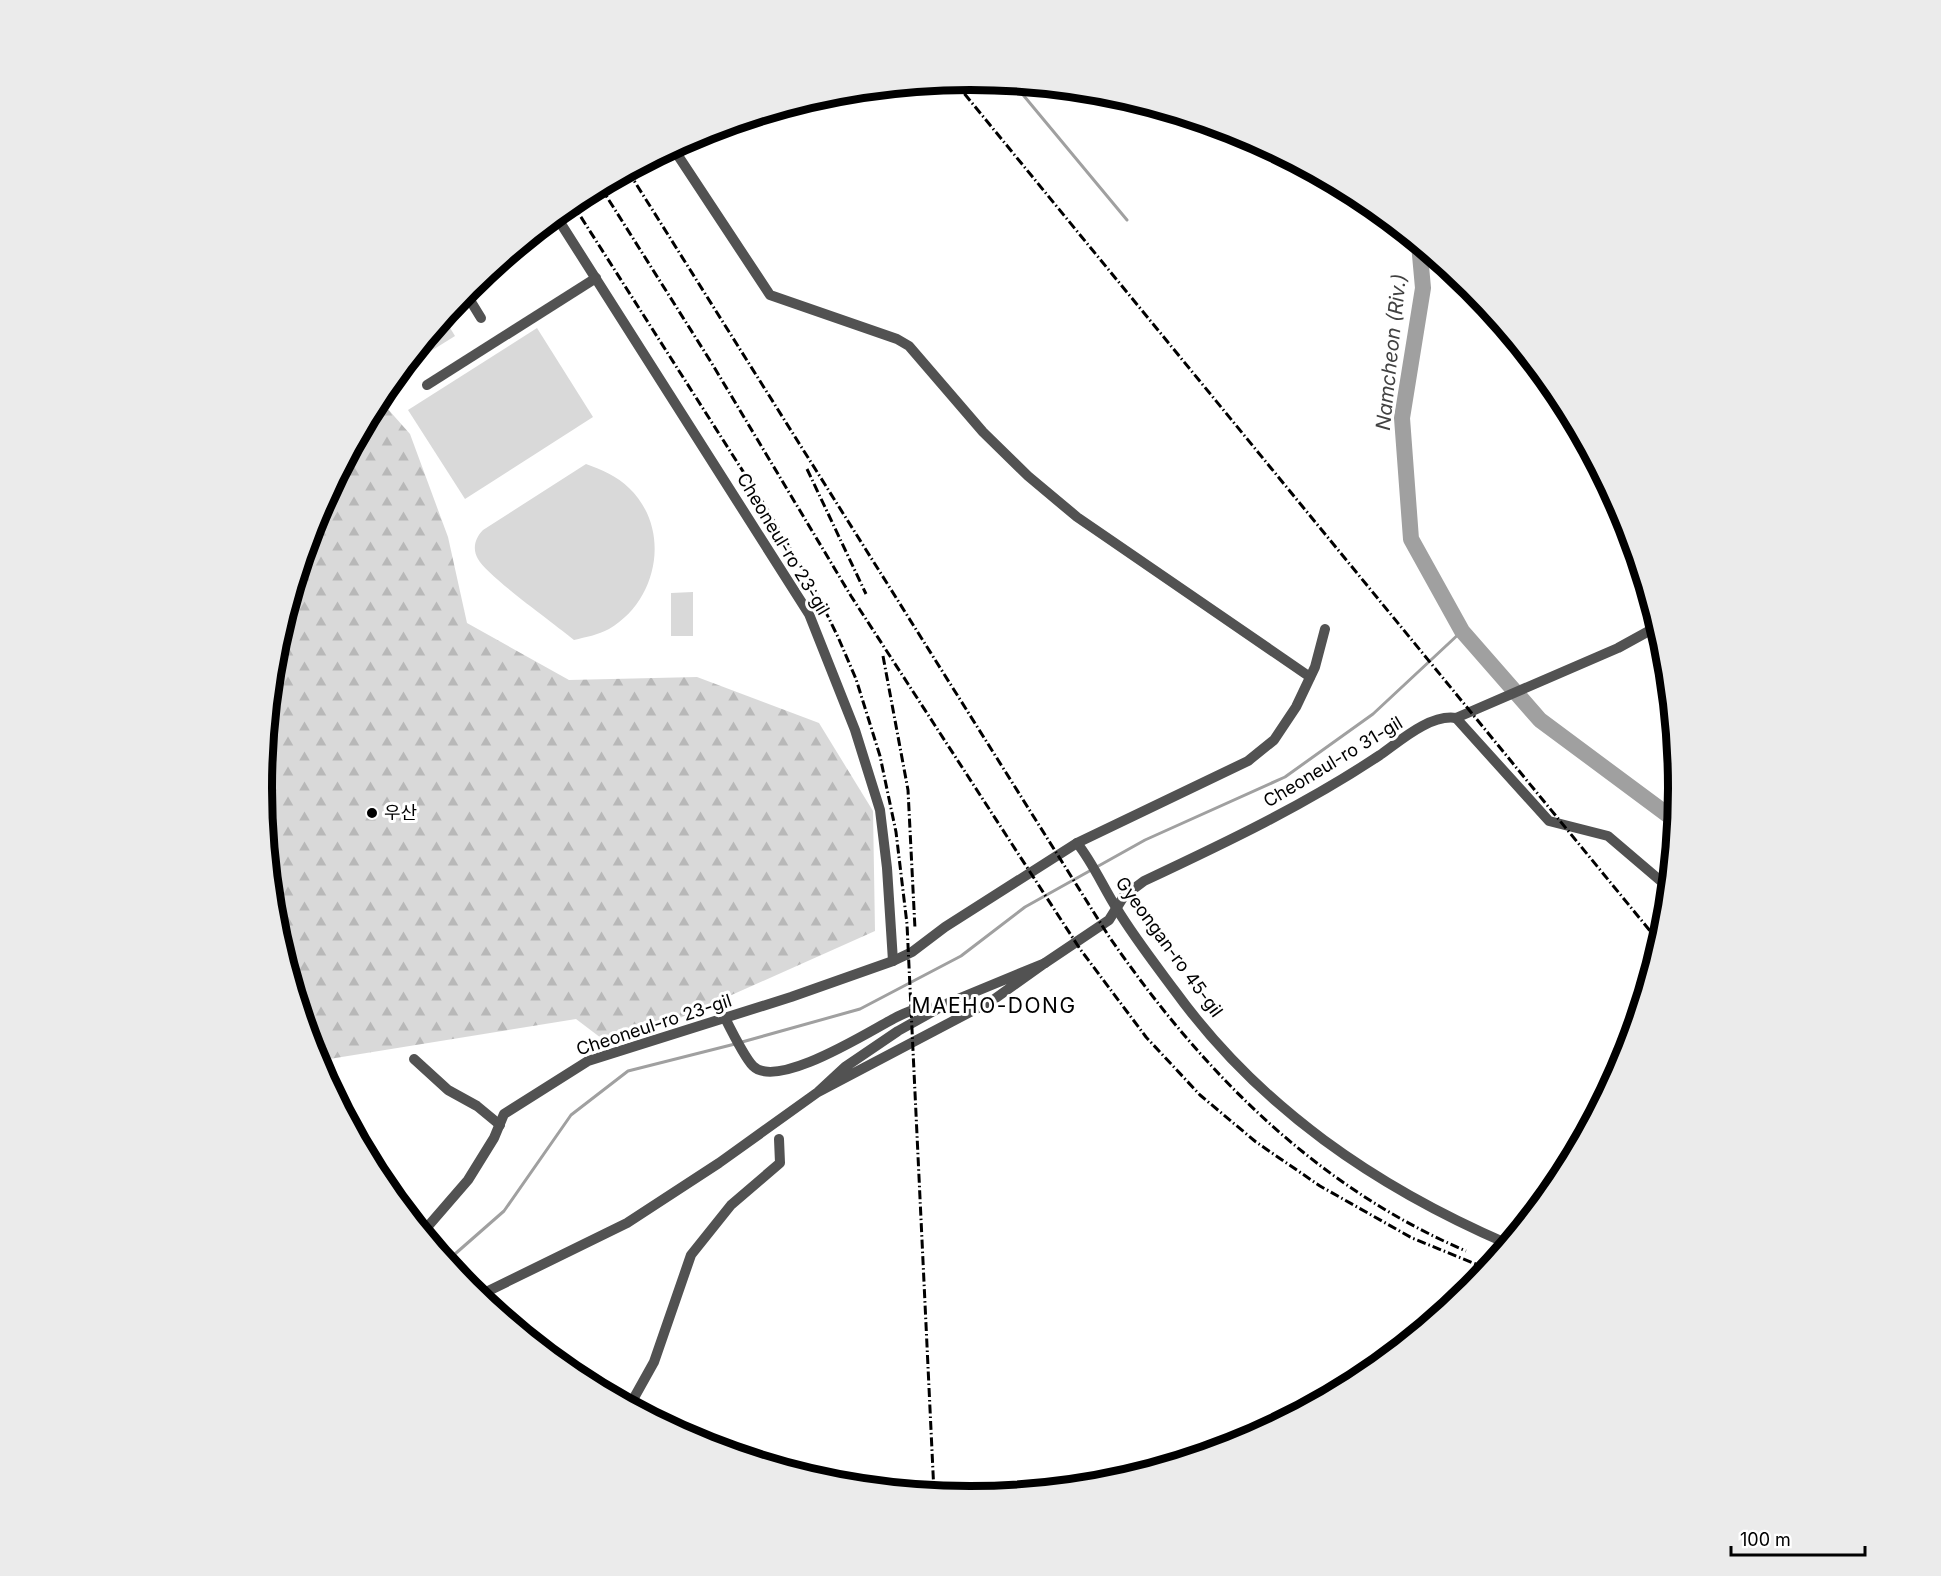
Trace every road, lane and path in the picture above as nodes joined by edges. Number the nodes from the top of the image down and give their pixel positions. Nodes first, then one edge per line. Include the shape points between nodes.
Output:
1 (678, 155) edge
2 (561, 224) edge
3 (596, 278) junction
4 (471, 301) edge
5 (481, 318) dead end
6 (427, 386) dead end
7 (1325, 629) dead end
8 (1650, 630) edge
9 (1310, 677) junction
10 (1456, 718) junction
11 (1080, 847) junction
12 (1662, 882) edge
13 (1117, 910) junction
14 (892, 961) junction
15 (1045, 963) junction
16 (927, 1005) dead end
17 (727, 1023) junction
18 (414, 1059) dead end
19 (818, 1092) junction
20 (500, 1125) junction
21 (779, 1139) dead end
22 (428, 1226) edge
23 (1501, 1241) edge
24 (487, 1292) edge
25 (634, 1399) edge

1 - 9 street via 770,295 909,346 983,432 1069,510
2 - 3 street, Cheoneul-ro 23-gil
3 - 6 street
3 - 14 street, Cheoneul-ro 23-gil via 809,614 855,730 880,810
4 - 5 street
7 - 9 street, Cheoneul-ro 23-gil
8 - 10 street, Cheoneul-ro 31-gil
9 - 11 street, Cheoneul-ro 23-gil via 1274,740 1248,761
10 - 12 street via 1549,821 1608,836
10 - 13 street, Cheoneul-ro 31-gil via 1444,716 1314,797 1144,881 1124,896
11 - 13 street, Gyeongan-ro 45-gil
11 - 14 street, Cheoneul-ro 23-gil
13 - 15 street, Cheoneul-ro 31-gil via 1109,920
13 - 23 street, Gyeongan-ro 45-gil via 1177,993 1288,1114 1324,1143 1398,1189
14 - 17 street, Cheoneul-ro 23-gil
15 - 19 street via 993,1000
15 - 19 street via 925,1015 872,1048
16 - 17 street via 895,1017 820,1058 770,1073 754,1067
17 - 20 street, Cheoneul-ro 23-gil via 588,1061 504,1114
18 - 20 street via 448,1090
19 - 24 street via 627,1223
20 - 22 street, Cheoneul-ro 23-gil via 468,1179
21 - 25 street via 780,1163 731,1205 691,1255 654,1362

